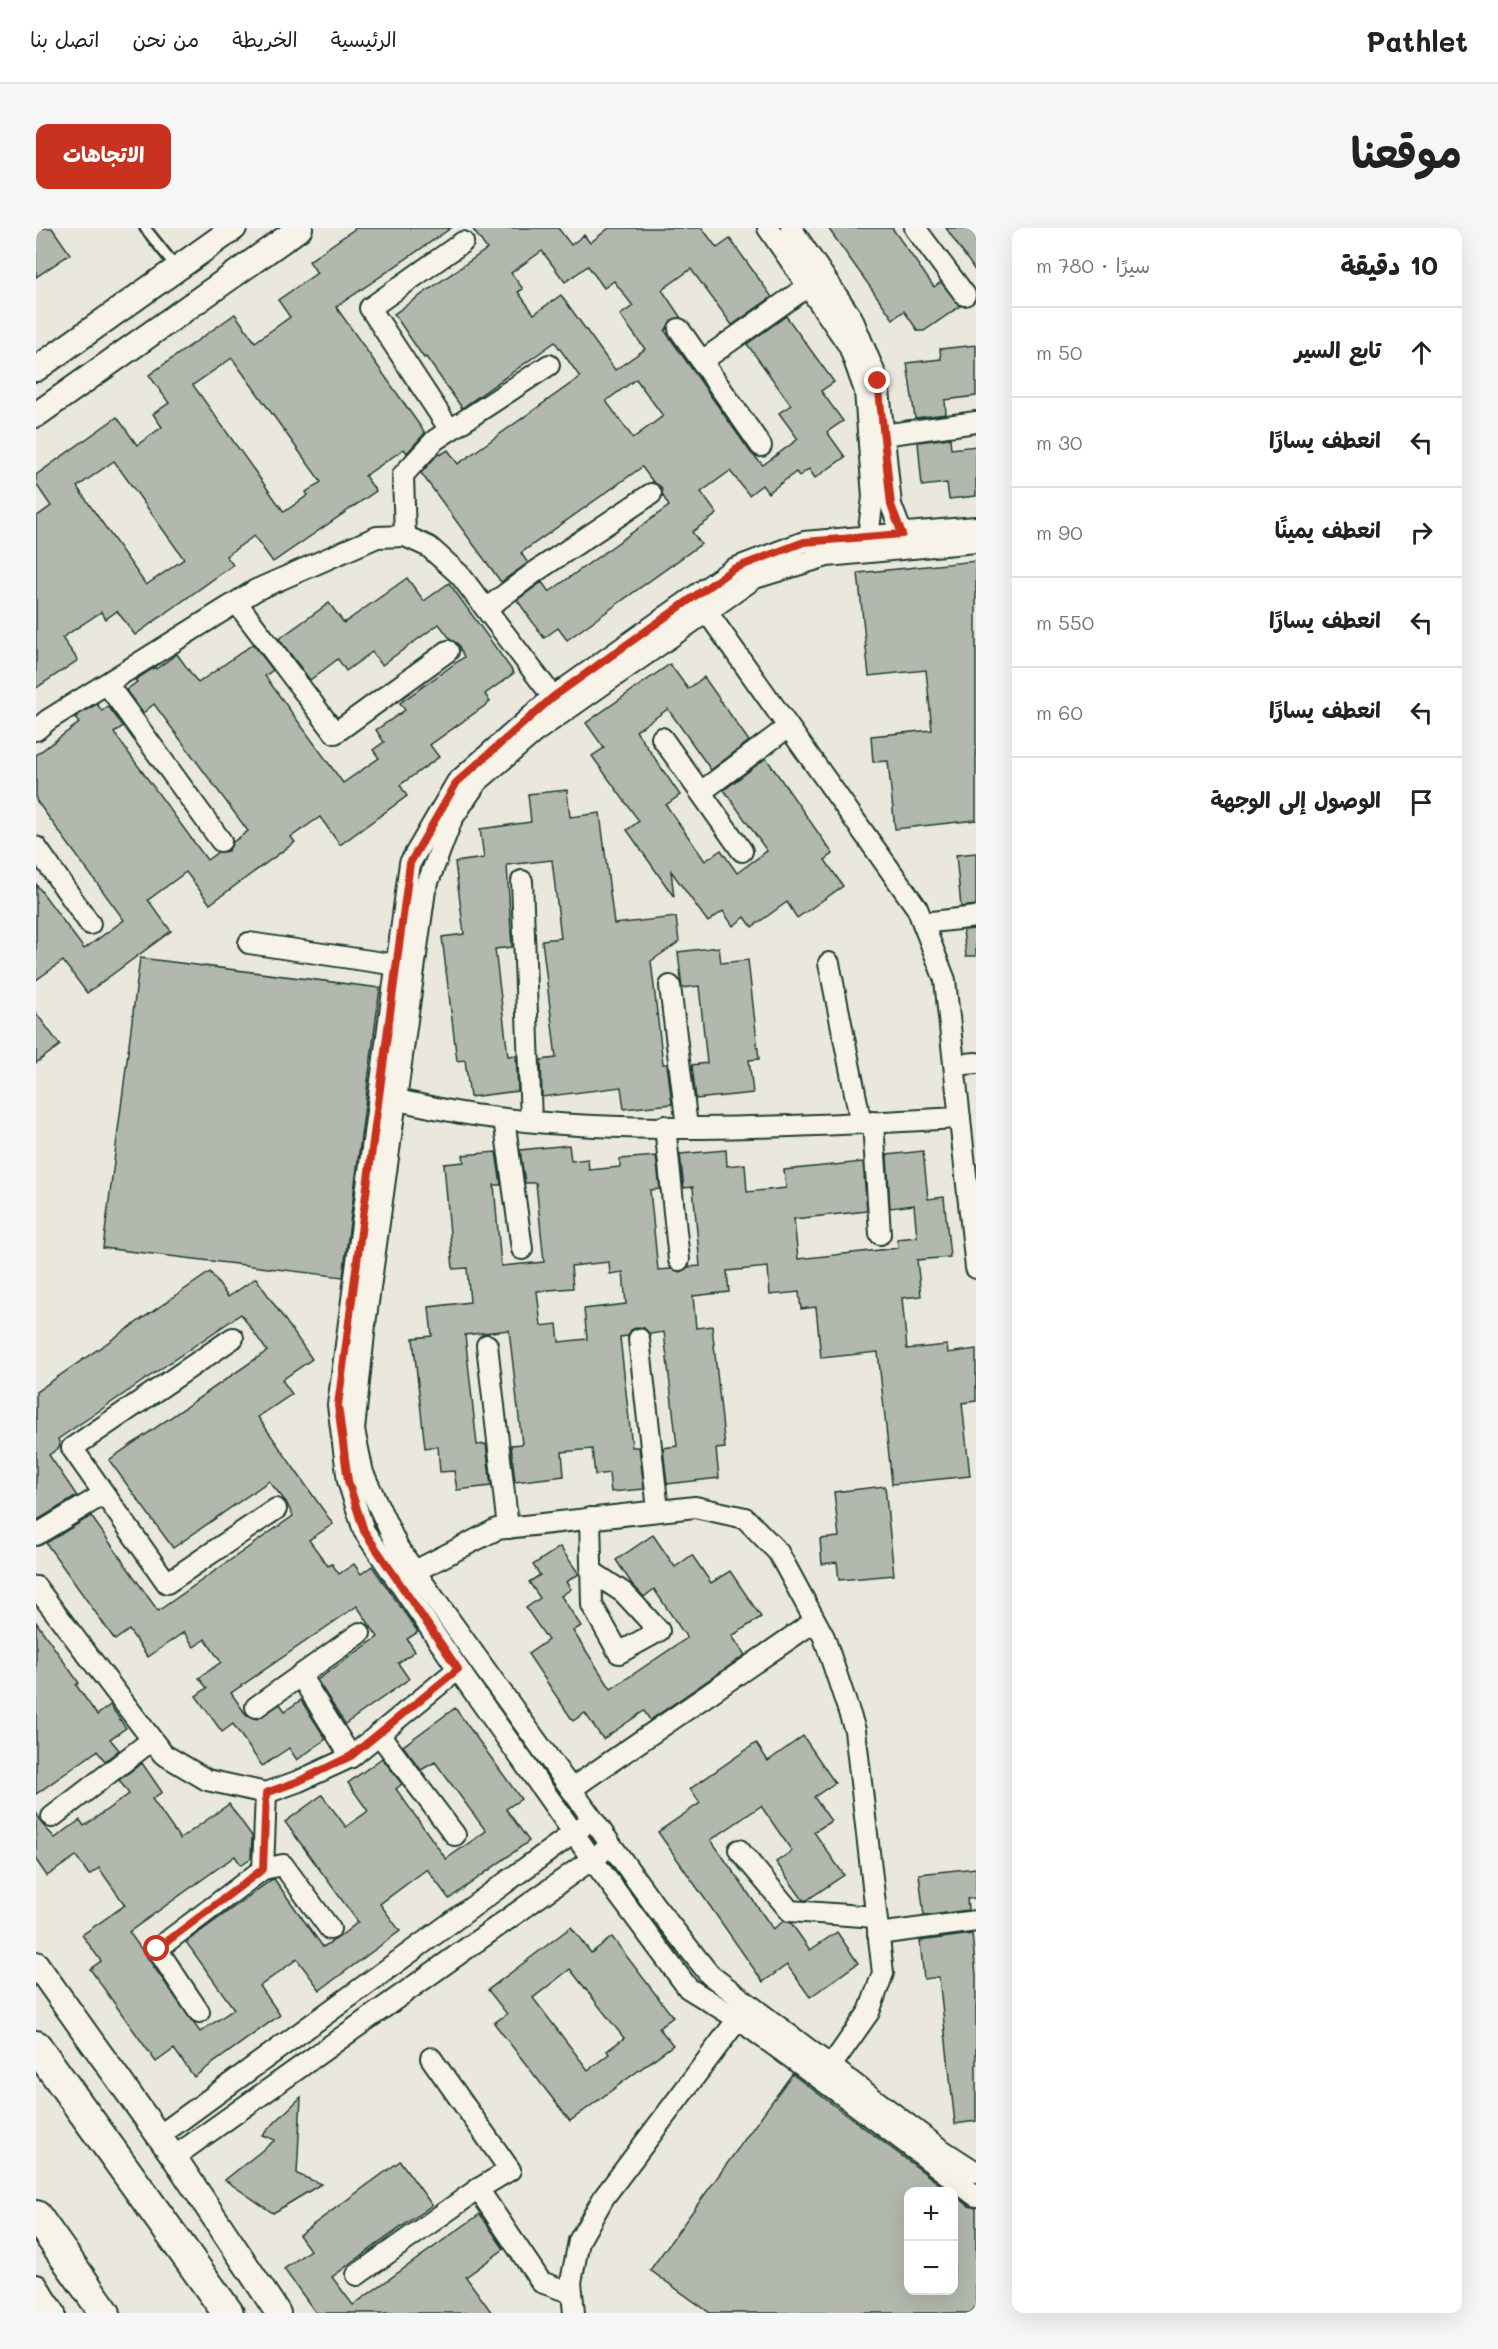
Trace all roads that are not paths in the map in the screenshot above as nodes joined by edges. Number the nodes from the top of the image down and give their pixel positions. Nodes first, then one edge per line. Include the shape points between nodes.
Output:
1 (145, 228) edge
2 (234, 228) edge
3 (300, 228) edge
4 (768, 228) edge
5 (791, 228) edge
6 (915, 228) edge
7 (463, 242) dead end
8 (177, 269) junction
9 (808, 286) junction
10 (965, 295) dead end
11 (679, 329) dead end
12 (702, 361) junction
13 (549, 365) dead end
14 (36, 369) edge
15 (36, 385) edge
16 (42, 411) edge
17 (976, 422) edge
18 (450, 430) junction
19 (882, 435) junction
20 (761, 446) dead end
21 (651, 494) dead end
22 (976, 527) edge
23 (902, 534) junction
24 (405, 536) junction
25 (868, 537) junction
26 (976, 542) edge
27 (237, 603) junction
28 (487, 608) junction
29 (707, 612) junction
30 (448, 651) dead end
31 (107, 684) junction
32 (553, 697) junction
33 (788, 728) junction
34 (36, 730) edge
35 (662, 738) dead end
36 (701, 792) junction
37 (221, 841) dead end
38 (36, 847) edge
39 (742, 851) dead end
40 (522, 881) dead end
41 (976, 917) edge
42 (923, 923) junction
43 (90, 924) dead end
44 (249, 943) dead end
45 (829, 963) dead end
46 (397, 964) junction
47 (670, 986) dead end
48 (976, 1063) edge
49 (955, 1065) junction
50 (396, 1100) junction
51 (960, 1118) junction
52 (504, 1119) junction
53 (531, 1121) junction
54 (867, 1123) junction
55 (665, 1126) junction
56 (687, 1127) junction
57 (880, 1234) dead end
58 (522, 1248) dead end
59 (679, 1260) dead end
60 (976, 1268) edge
61 (233, 1338) dead end
62 (639, 1339) dead end
63 (487, 1345) dead end
64 (104, 1494) junction
65 (276, 1509) dead end
66 (658, 1510) junction
67 (590, 1518) junction
68 (508, 1528) junction
69 (36, 1535) edge
70 (415, 1571) junction
71 (591, 1571) dead end
72 (37, 1591) edge
73 (815, 1621) junction
74 (360, 1633) dead end
75 (458, 1669) junction
76 (300, 1675) junction
77 (256, 1707) dead end
78 (379, 1734) junction
79 (152, 1740) junction
80 (351, 1756) junction
81 (571, 1789) junction
82 (266, 1793) junction
83 (52, 1817) dead end
84 (592, 1819) junction
85 (574, 1832) junction
86 (455, 1835) dead end
87 (612, 1846) junction
88 (739, 1850) dead end
89 (592, 1859) junction
90 (263, 1869) junction
91 (976, 1921) edge
92 (877, 1926) junction
93 (330, 1929) dead end
94 (36, 1964) edge
95 (199, 2012) dead end
96 (738, 2019) junction
97 (36, 2046) edge
98 (431, 2058) dead end
99 (831, 2066) junction
100 (159, 2136) junction
101 (174, 2157) junction
102 (976, 2172) edge
103 (478, 2189) junction
104 (976, 2196) edge
105 (36, 2216) edge
106 (357, 2275) dead end
107 (36, 2287) edge
108 (572, 2293) junction
109 (273, 2311) edge
110 (53, 2313) edge
111 (105, 2313) edge
112 (228, 2313) edge
113 (574, 2313) edge

1 - 8 lane
2 - 8 street
3 - 16 street
4 - 9 street
5 - 19 street via 852,318 878,381
6 - 10 street
7 - 18 street via 370,308
8 - 14 street
9 - 12 street
9 - 25 street via 849,346 865,391 873,497
11 - 12 street
12 - 20 street
13 - 18 street
15 - 16 street
17 - 19 street
18 - 24 street via 435,440 403,475
19 - 23 street via 891,505
21 - 28 street
22 - 23 street
23 - 25 street
24 - 27 street via 376,537 256,590
24 - 28 street via 429,547 460,575
25 - 32 street via 804,542 733,569
26 - 29 street via 827,556 755,578
27 - 30 street via 335,733
27 - 31 street
28 - 32 street
29 - 33 street
29 - 50 street via 535,732 477,782 452,819 425,890
31 - 34 street
31 - 37 street
32 - 46 street via 457,782 451,792 410,863
33 - 36 street
33 - 42 street via 917,908
35 - 36 street
36 - 39 street
38 - 43 street
40 - 53 street
41 - 42 street
42 - 49 street via 945,980
44 - 46 street
45 - 54 street
46 - 75 street via 338,1405 348,1481 364,1531
47 - 56 street
48 - 49 street
49 - 51 street
50 - 52 street
50 - 70 street via 354,1430 363,1473 399,1548
51 - 54 street
51 - 60 street
52 - 53 street
52 - 58 street
53 - 55 street
54 - 56 street
54 - 57 street
55 - 56 street
55 - 59 street
61 - 64 street via 72,1448
62 - 66 street
63 - 68 street
64 - 65 street via 166,1583
64 - 69 street
66 - 67 street
66 - 73 street via 695,1507 745,1518 778,1552
67 - 68 street
67 - 71 street
68 - 70 street via 496,1529
70 - 81 street
72 - 79 street
73 - 81 street
73 - 92 street via 855,1730
74 - 76 street
75 - 78 street
75 - 85 street
76 - 77 street
76 - 80 street
78 - 80 street
78 - 86 street
79 - 82 street via 163,1754 207,1780
79 - 83 street
80 - 82 street
81 - 84 street
82 - 90 street
84 - 85 street
84 - 87 street
85 - 89 street
85 - 100 street
87 - 89 street
87 - 99 street via 710,1975
88 - 92 street via 790,1911
89 - 96 street via 688,1988
89 - 101 street
90 - 93 street via 283,1864
90 - 95 street via 157,1949
91 - 92 street
92 - 99 street via 883,1973 868,2012
94 - 100 street
96 - 104 street
96 - 108 street via 604,2198 579,2241
97 - 112 main road
98 - 103 street via 510,2170
99 - 102 street
100 - 101 street
101 - 109 street
103 - 106 street
103 - 108 street via 541,2282
105 - 111 main road
107 - 110 street
108 - 113 street

